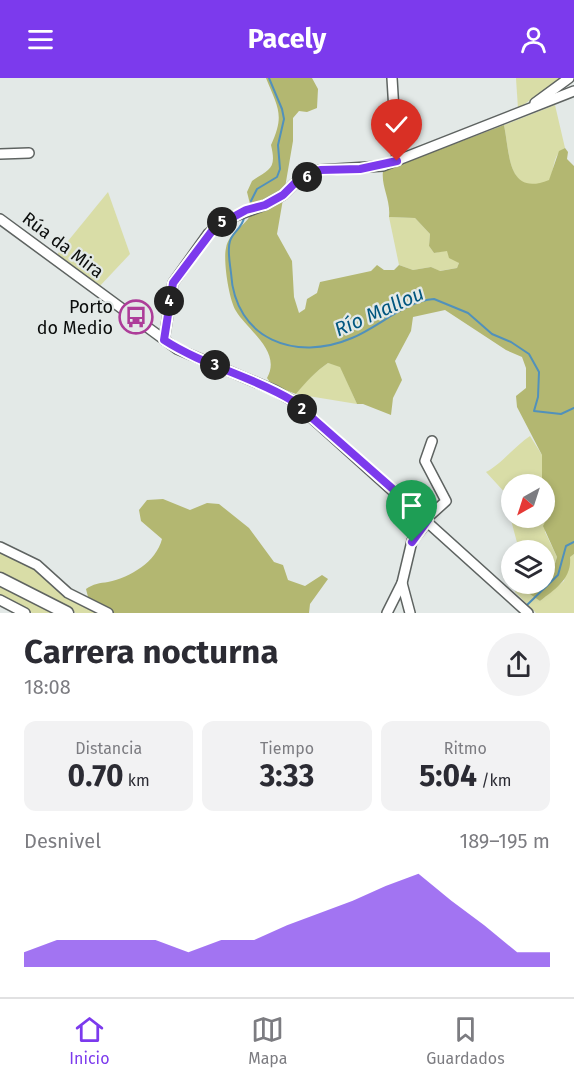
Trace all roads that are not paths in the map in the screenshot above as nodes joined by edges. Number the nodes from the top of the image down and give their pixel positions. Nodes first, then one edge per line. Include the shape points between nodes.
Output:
1 (392, 78) edge
2 (569, 78) edge
3 (574, 91) edge
4 (531, 109) junction
5 (29, 153) dead end
6 (0, 154) edge
7 (397, 161) junction
8 (0, 219) edge
9 (164, 340) junction
10 (432, 441) dead end
11 (427, 520) junction
12 (0, 547) edge
13 (0, 579) edge
14 (402, 583) junction
15 (0, 600) edge
16 (26, 613) edge
17 (67, 613) edge
18 (108, 613) edge
19 (387, 613) edge
20 (410, 613) edge
21 (528, 613) edge

1 - 7 street
2 - 4 street
3 - 4 street
4 - 7 street
5 - 6 street
7 - 9 street via 360,169 320,170 274,200 215,227 173,283
8 - 9 street, Rúa da Mira
9 - 11 street, Rúa da Mira via 293,401
10 - 11 street via 424,461 446,501
11 - 14 street via 412,542
11 - 21 street, Rúa da Mira
12 - 18 street via 37,565 61,588
13 - 17 main road
14 - 19 street
14 - 20 street
15 - 16 street

